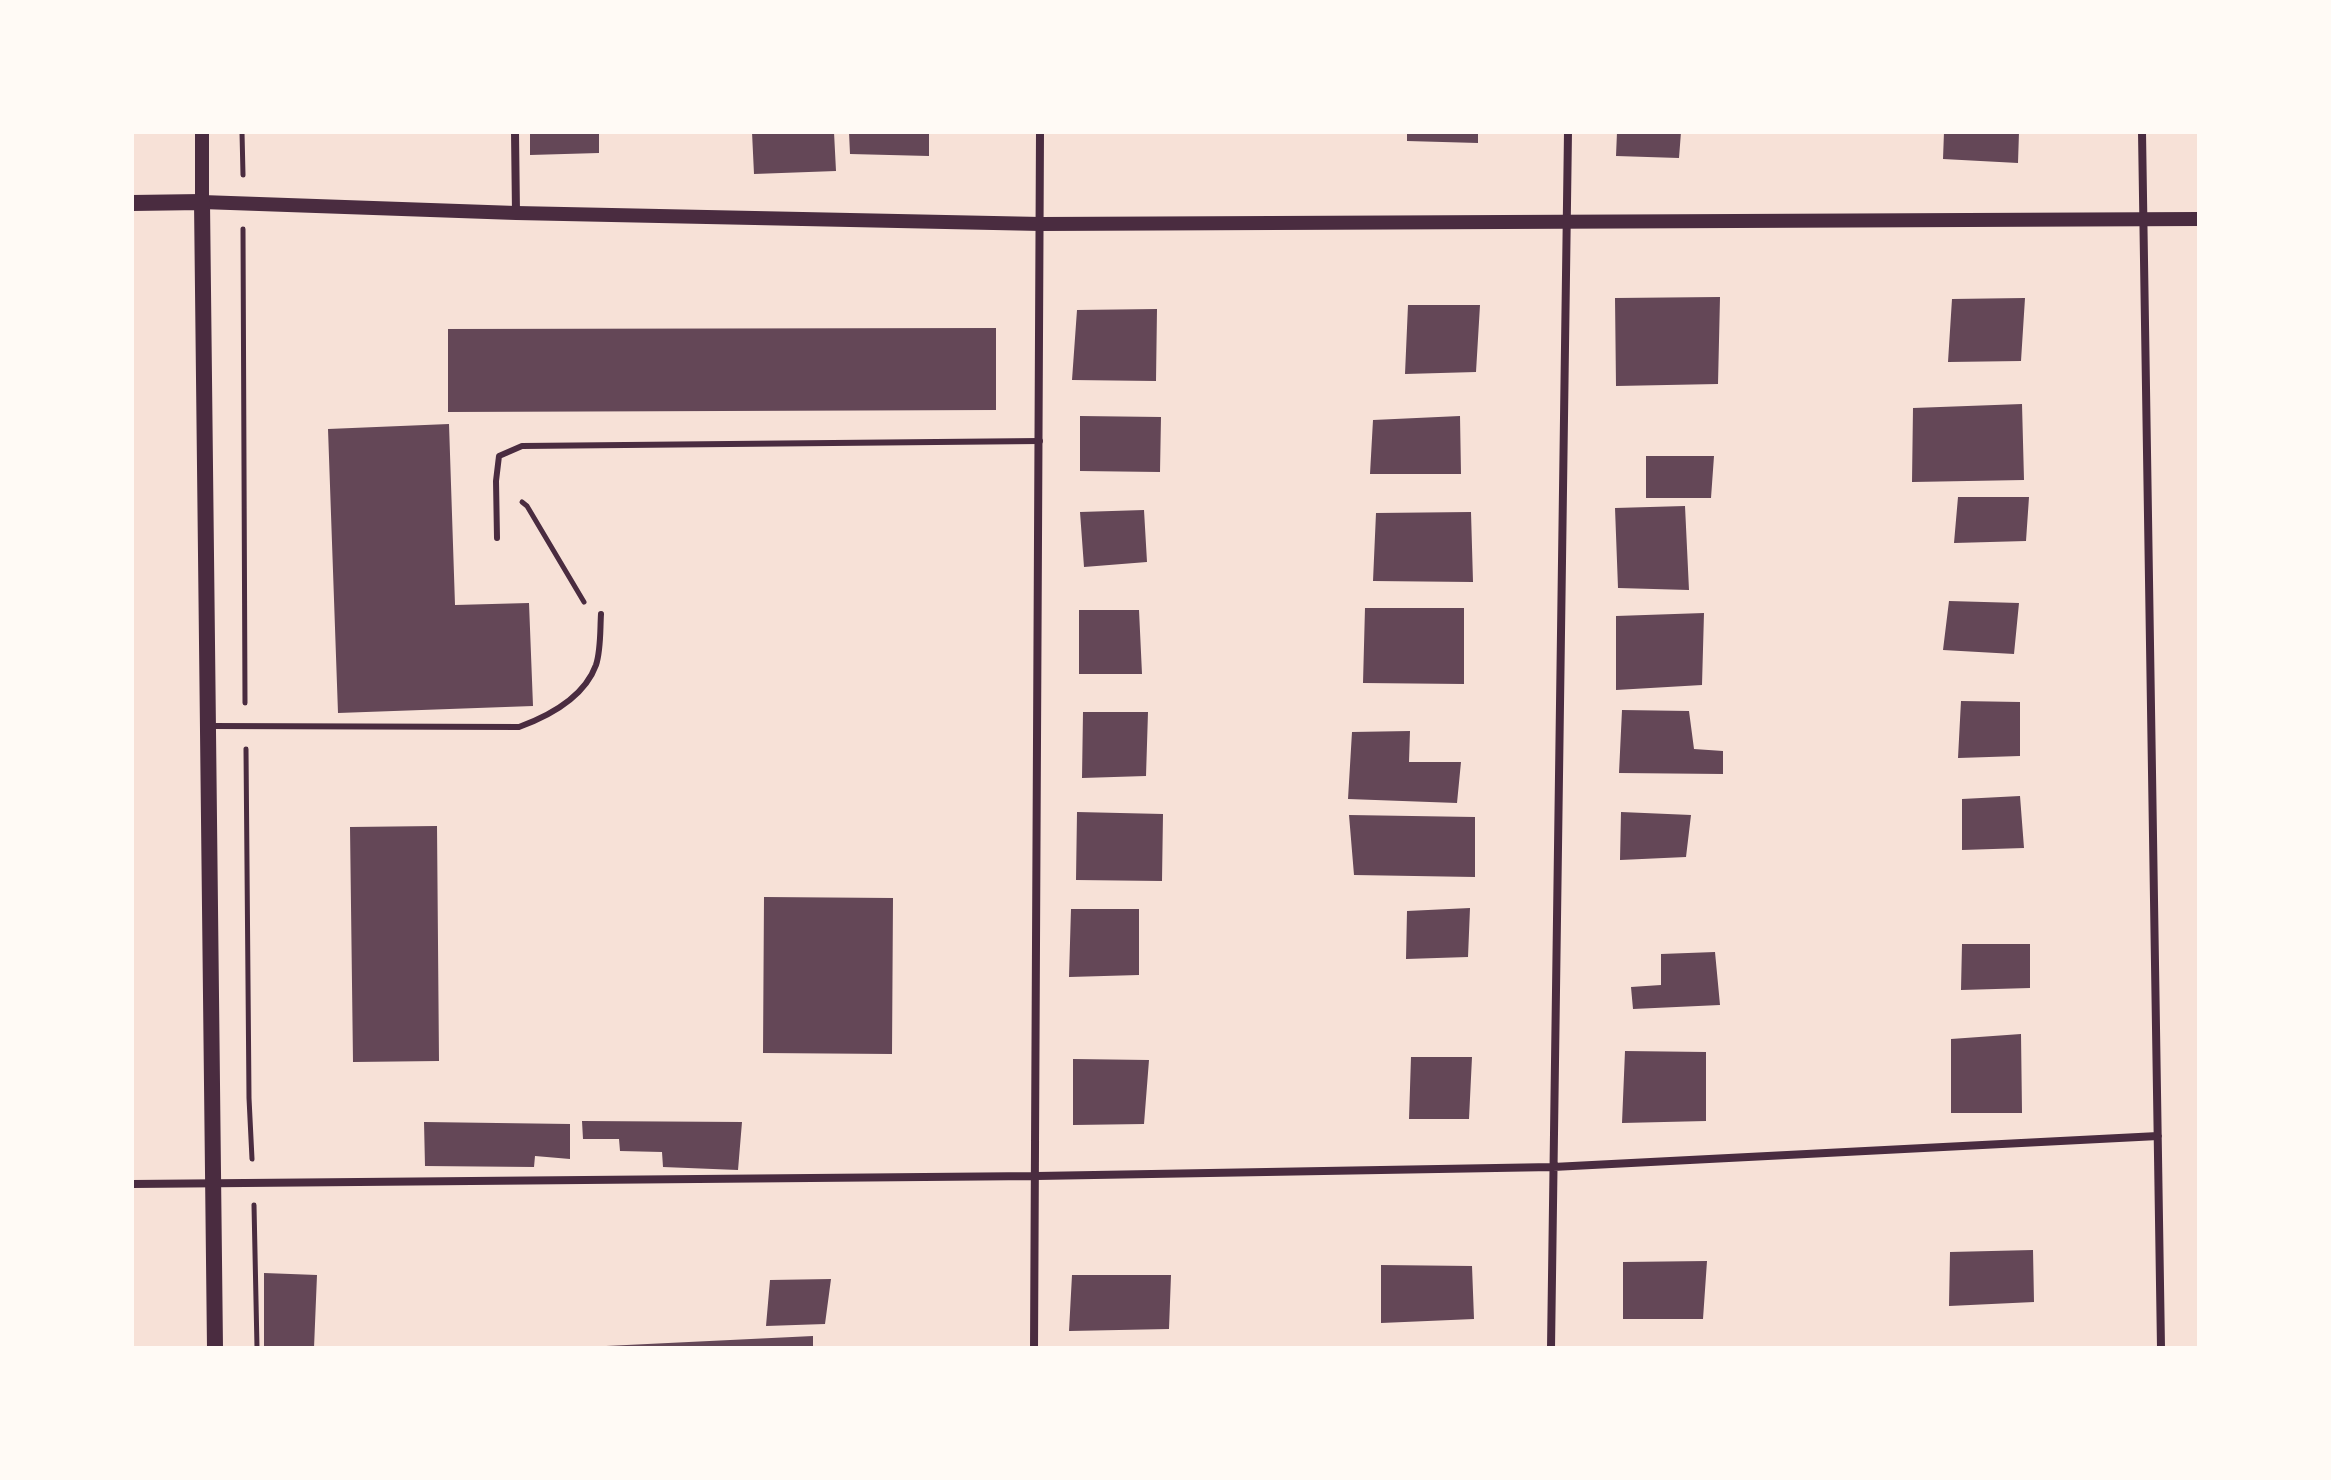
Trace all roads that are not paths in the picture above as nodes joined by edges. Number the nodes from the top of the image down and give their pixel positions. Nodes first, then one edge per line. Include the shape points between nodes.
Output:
1 (202, 132) edge
2 (515, 132) edge
3 (1040, 132) edge
4 (1568, 132) edge
5 (2142, 132) edge
6 (202, 202) junction
7 (132, 203) edge
8 (516, 213) junction
9 (2142, 218) junction
10 (2199, 219) edge
11 (1568, 220) junction
12 (1041, 224) junction
13 (1040, 441) junction
14 (497, 538) dead end
15 (601, 614) road end
16 (207, 726) junction
17 (2158, 1136) junction
18 (1553, 1167) junction
19 (1037, 1176) junction
20 (132, 1184) edge
21 (212, 1184) junction
22 (215, 1348) edge
23 (1034, 1348) edge
24 (1551, 1348) edge
25 (2161, 1348) edge

1 - 6 street
2 - 8 street
3 - 12 street
4 - 11 street
5 - 9 street
6 - 7 main road
6 - 8 street
6 - 16 main road
8 - 12 street
9 - 10 street
9 - 11 street
9 - 17 street
11 - 12 street
11 - 18 street
12 - 13 street
13 - 14 lane via 522,446 499,456
13 - 19 street
15 - 16 lane via 597,664 582,690 543,718 519,727
16 - 21 main road
17 - 18 street
17 - 25 street
18 - 19 street
18 - 24 street
19 - 21 street
19 - 23 street
20 - 21 street
21 - 22 main road

